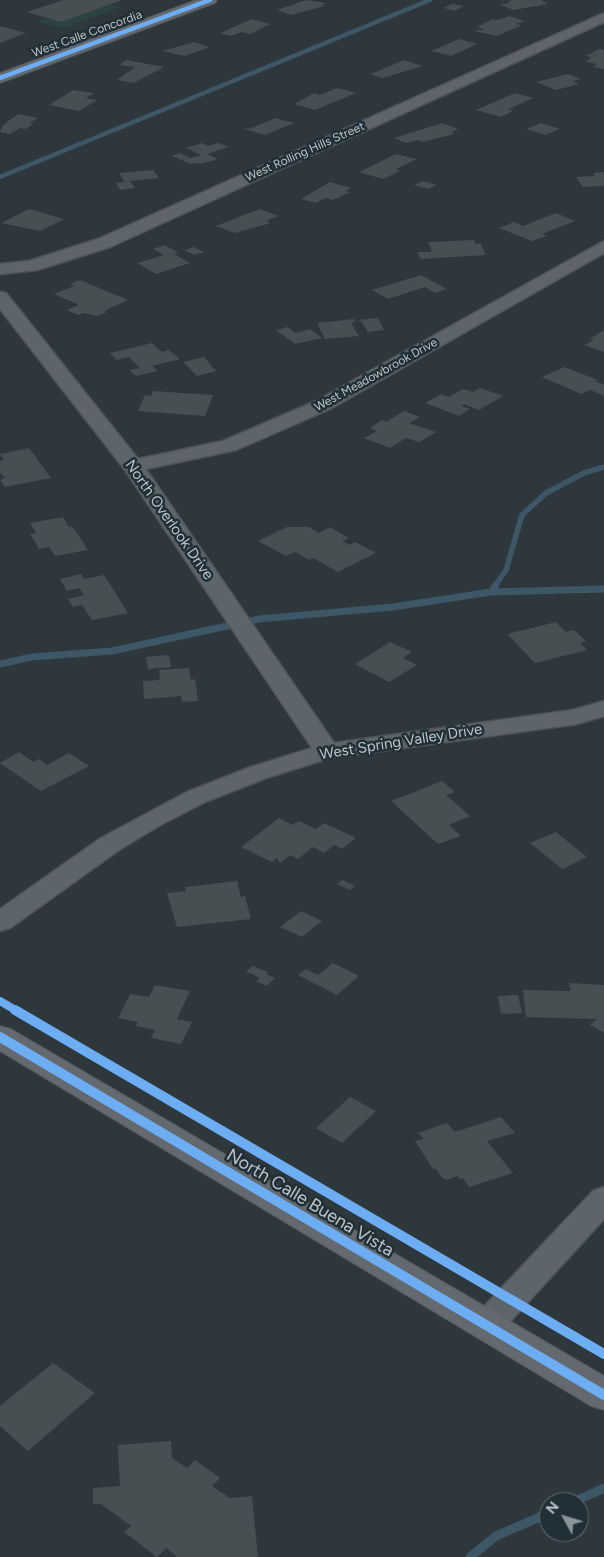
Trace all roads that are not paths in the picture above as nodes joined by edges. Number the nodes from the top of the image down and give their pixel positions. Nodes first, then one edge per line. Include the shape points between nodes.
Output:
1 (210, 0) edge
2 (604, 17) edge
3 (0, 78) edge
4 (604, 246) edge
5 (0, 269) edge
6 (0, 297) edge
7 (132, 466) junction
8 (604, 708) edge
9 (326, 751) junction
10 (0, 922) edge
11 (0, 1037) edge
12 (604, 1199) edge
13 (487, 1325) junction
14 (604, 1395) edge

1 - 3 street, West Calle Concordia
2 - 5 street, West Rolling Hills Street via 104,243 31,266
4 - 7 street, West Meadowbrook Drive via 324,405 229,446
6 - 7 street, North Overlook Drive
7 - 9 street, North Overlook Drive
8 - 9 street, West Spring Valley Drive via 577,717
9 - 10 street, West Spring Valley Drive via 256,773 196,797 153,819 110,844
11 - 13 street, North Calle Buena Vista
12 - 13 street
13 - 14 street, North Calle Buena Vista

